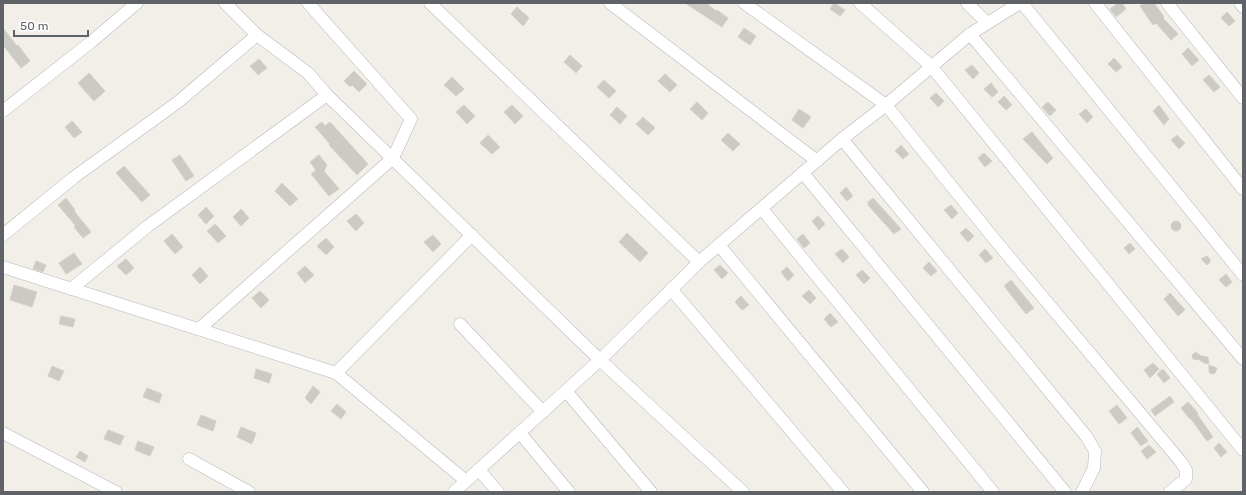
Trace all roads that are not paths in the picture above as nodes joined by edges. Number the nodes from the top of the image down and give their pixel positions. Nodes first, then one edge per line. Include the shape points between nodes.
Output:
1 (136, 3) edge
2 (225, 3) edge
3 (308, 3) edge
4 (430, 3) edge
5 (610, 3) edge
6 (744, 3) edge
7 (860, 3) edge
8 (967, 3) edge
9 (1021, 3) edge
10 (1095, 3) edge
11 (1167, 3) edge
12 (1240, 3) edge
13 (1243, 7) edge
14 (987, 23) junction
15 (970, 34) junction
16 (257, 35) junction
17 (930, 66) junction
18 (327, 95) junction
19 (1243, 98) edge
20 (886, 105) junction
21 (3, 111) edge
22 (842, 139) junction
23 (393, 158) junction
24 (817, 161) junction
25 (803, 173) junction
26 (1243, 189) edge
27 (762, 209) junction
28 (3, 235) edge
29 (472, 235) junction
30 (719, 245) junction
31 (699, 262) junction
32 (3, 268) edge
33 (1243, 275) edge
34 (71, 289) junction
35 (671, 289) junction
36 (460, 324) dead end
37 (199, 329) junction
38 (1243, 359) edge
39 (600, 360) junction
40 (336, 373) junction
41 (566, 391) junction
42 (543, 412) junction
43 (520, 432) junction
44 (3, 433) edge
45 (1243, 450) edge
46 (189, 459) dead end
47 (479, 470) junction
48 (466, 481) junction
49 (116, 492) edge
50 (249, 492) edge
51 (454, 492) edge
52 (498, 492) edge
53 (569, 492) edge
54 (651, 492) edge
55 (743, 492) edge
56 (843, 492) edge
57 (923, 492) edge
58 (993, 492) edge
59 (1065, 492) edge
60 (1082, 492) edge
61 (1170, 492) edge

1 - 21 street
2 - 16 street
3 - 23 street via 411,119
4 - 31 street
5 - 24 street
6 - 20 street
7 - 17 street
8 - 14 street
9 - 14 street
9 - 33 street
10 - 26 street
11 - 19 street
12 - 13 street
14 - 15 street
15 - 17 street
15 - 38 street
16 - 18 street via 308,73
16 - 28 street via 178,102 73,178
17 - 20 street
17 - 45 street
18 - 23 street
18 - 34 street via 148,226
20 - 22 street
20 - 61 street via 1181,462 1186,470 1186,479
22 - 24 street
22 - 60 street via 1086,436 1095,451 1094,468
23 - 29 street
23 - 37 street
24 - 25 street
25 - 27 street
25 - 59 street
27 - 30 street
27 - 58 street
29 - 39 street
29 - 40 street
30 - 31 street
30 - 57 street
31 - 35 street
32 - 34 street
34 - 37 street
35 - 39 street
35 - 56 street
36 - 42 street
37 - 40 street
39 - 41 street
39 - 55 street
40 - 48 street
41 - 42 street
41 - 54 street
42 - 43 street
43 - 47 street
43 - 53 street
44 - 49 street
46 - 50 street
47 - 48 street
47 - 52 street
48 - 51 street

